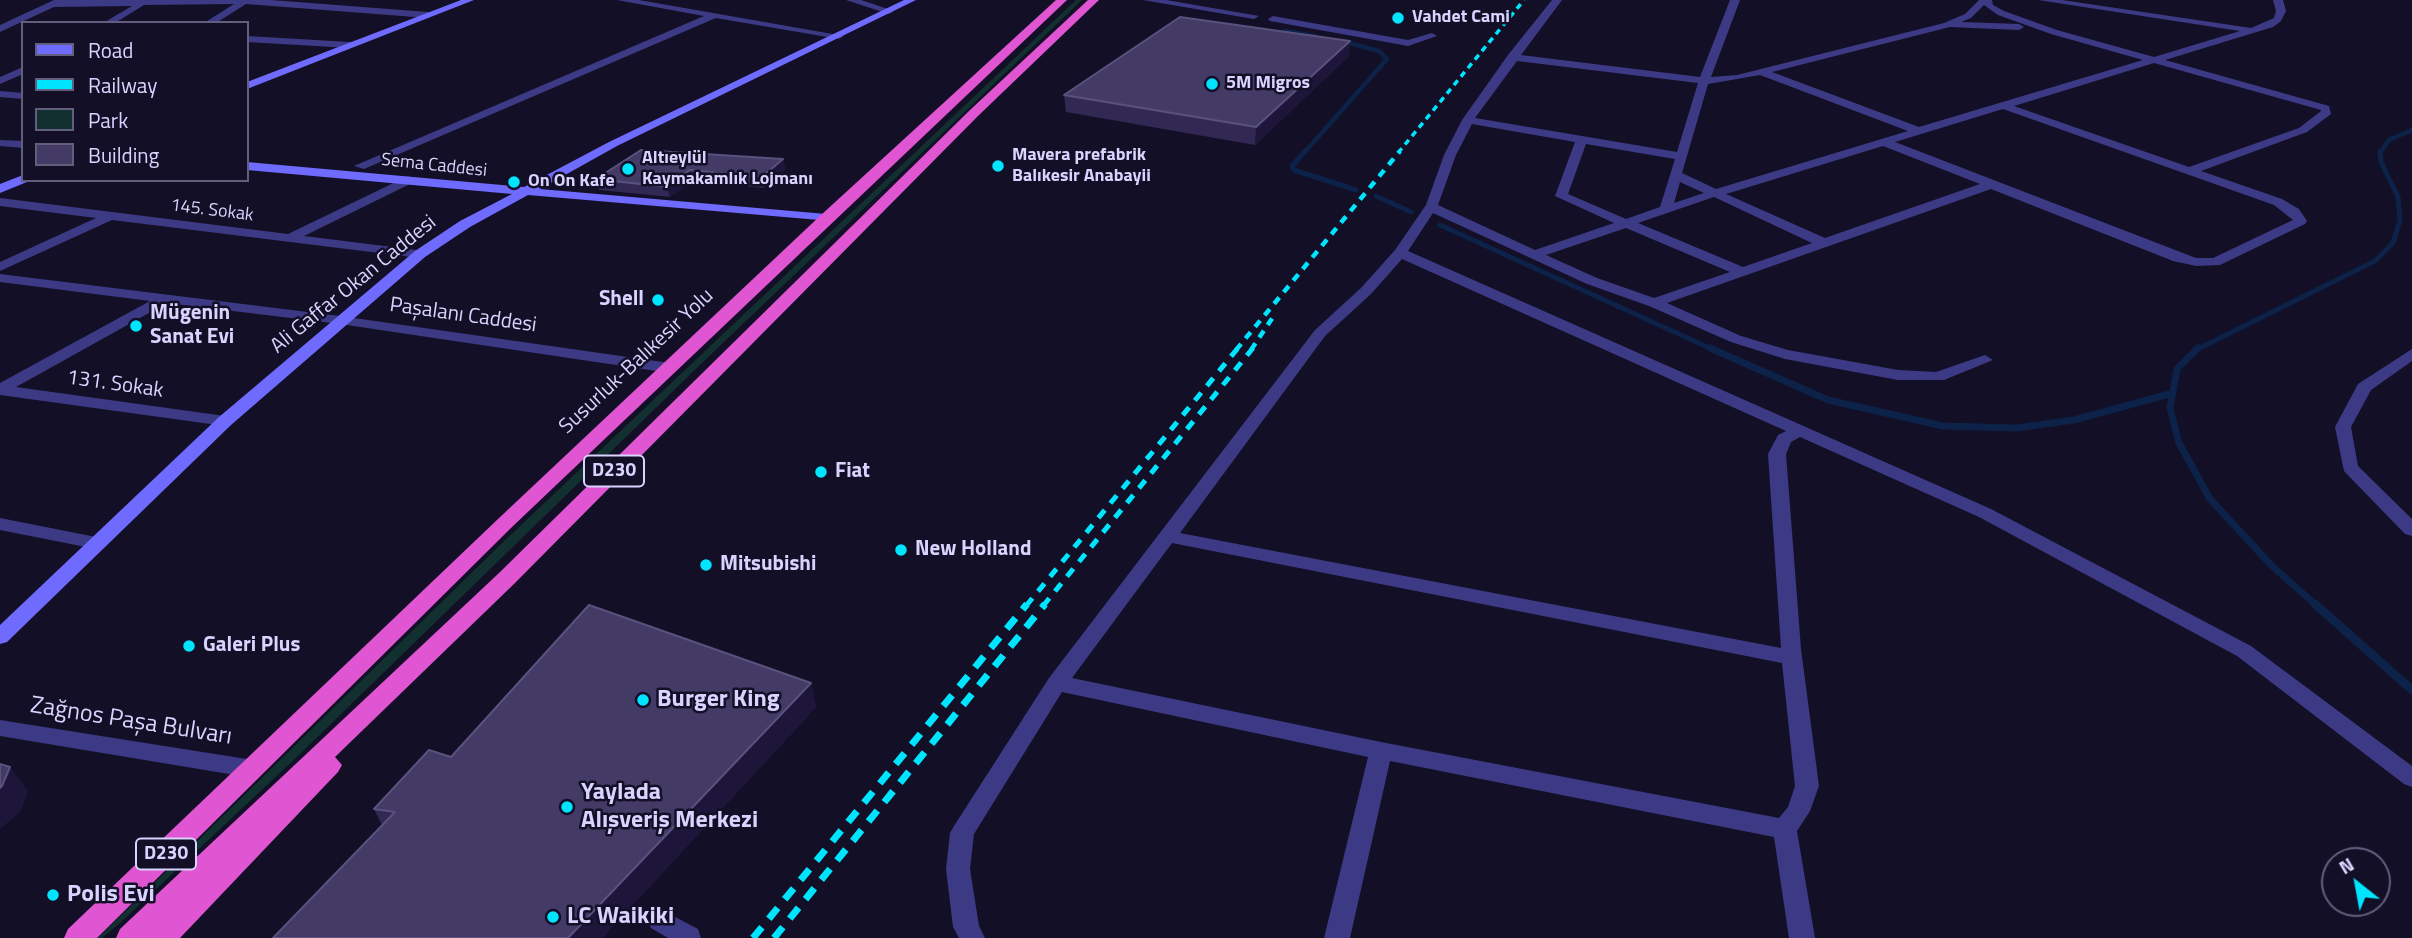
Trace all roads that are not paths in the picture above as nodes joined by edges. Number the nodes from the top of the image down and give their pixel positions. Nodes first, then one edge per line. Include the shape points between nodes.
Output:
1 (243, 0) edge
2 (469, 0) edge
3 (622, 0) edge
4 (851, 0) edge
5 (911, 0) edge
6 (1062, 0) edge
7 (1094, 0) edge
8 (1148, 0) edge
9 (1207, 0) edge
10 (1556, 0) edge
11 (1735, 0) edge
12 (1986, 0) edge
13 (2043, 0) edge
14 (2278, 0) edge
15 (274, 1) edge
16 (57, 2) edge
17 (143, 3) junction
18 (2100, 4) edge
19 (1265, 10) junction
20 (888, 11) junction
21 (428, 15) junction
22 (715, 15) junction
23 (1276, 15) junction
24 (1254, 16) junction
25 (112, 21) edge
26 (212, 21) edge
27 (1947, 25) junction
28 (0, 29) edge
29 (2252, 30) junction
30 (2054, 33) junction
31 (839, 36) junction
32 (248, 39) edge
33 (350, 45) junction
34 (1512, 58) junction
35 (2155, 60) junction
36 (0, 68) edge
37 (21, 69) edge
38 (21, 70) edge
39 (1764, 73) junction
40 (1704, 81) junction
41 (0, 82) edge
42 (248, 86) edge
43 (0, 94) edge
44 (21, 96) edge
45 (2007, 107) junction
46 (1468, 120) junction
47 (1921, 132) junction
48 (1582, 140) junction
49 (0, 143) edge
50 (1886, 143) junction
51 (21, 145) edge
52 (1683, 158) junction
53 (248, 166) edge
54 (360, 166) dead end
55 (2189, 170) junction
56 (1678, 176) junction
57 (21, 180) edge
58 (408, 180) junction
59 (1992, 184) junction
60 (0, 189) edge
61 (524, 192) junction
62 (1714, 193) junction
63 (0, 202) edge
64 (1431, 207) junction
65 (1666, 208) junction
66 (110, 216) junction
67 (826, 218) junction
68 (1626, 222) junction
69 (289, 238) junction
70 (1824, 243) junction
71 (1399, 253) junction
72 (420, 254) junction
73 (1532, 255) junction
74 (0, 267) edge
75 (1743, 272) junction
76 (0, 278) edge
77 (164, 299) junction
78 (1654, 303) junction
79 (340, 320) junction
80 (2412, 354) edge
81 (1985, 360) dead end
82 (670, 368) junction
83 (0, 390) edge
84 (225, 421) junction
85 (1799, 429) junction
86 (0, 524) edge
87 (2412, 530) edge
88 (1169, 537) junction
89 (96, 543) junction
90 (0, 637) edge
91 (1792, 658) junction
92 (418, 663) junction
93 (1057, 683) junction
94 (0, 728) edge
95 (1381, 751) junction
96 (253, 769) junction
97 (2412, 778) edge
98 (1785, 829) junction
99 (660, 920) dead end
100 (689, 937) edge
101 (62, 938) edge
102 (78, 938) edge
103 (130, 938) edge
104 (162, 938) edge
105 (972, 938) edge
106 (1337, 938) edge
107 (1802, 938) edge

1 - 15 street
1 - 17 street
1 - 26 street
2 - 21 main road
3 - 22 street
4 - 20 street
5 - 20 main road, Ali Gaffar Okan Caddesi
6 - 67 highway, Susurluk-Balıkesir Yolu / D230
7 - 92 highway, D230
8 - 24 street
9 - 19 street
10 - 34 street
11 - 40 street
12 - 27 street via 1968,16
12 - 30 street via 2001,13
13 - 18 street
14 - 29 street via 2278,19
15 - 21 street
16 - 17 street
16 - 28 street
17 - 25 street
18 - 29 street
19 - 23 street
19 - 24 street
20 - 31 main road, Ali Gaffar Okan Caddesi
21 - 33 main road
22 - 31 street
22 - 54 street
23 - 23 street via 1408,43 1432,36
23 - 24 street
27 - 30 street via 1998,25
27 - 39 street
29 - 35 street
30 - 35 street
31 - 61 main road, Ali Gaffar Okan Caddesi via 649,125
32 - 33 street
33 - 42 main road
34 - 40 street
34 - 46 street
35 - 45 street
35 - 55 street via 2327,112 2303,130
36 - 37 street
38 - 41 street
39 - 40 street
39 - 47 street
40 - 52 street
43 - 44 street
45 - 47 street
45 - 55 street
46 - 48 street
46 - 64 street
47 - 50 street
48 - 52 street
48 - 68 street via 1561,196
49 - 51 street
50 - 59 street
50 - 62 street
52 - 56 street
53 - 58 main road, Sema Caddesi
55 - 59 street via 2278,202 2300,221 2215,262 2196,262
56 - 62 street
56 - 65 street
57 - 60 main road
58 - 61 main road, Sema Caddesi
58 - 69 street
59 - 70 street
61 - 67 main road, Sema Caddesi
61 - 72 main road, Ali Gaffar Okan Caddesi
62 - 65 street
62 - 70 street
63 - 66 street, 145. Sokak
64 - 71 street
64 - 73 street
65 - 68 street
66 - 69 street, 145. Sokak
66 - 74 street
67 - 82 highway, Susurluk-Balıkesir Yolu / D230
68 - 73 street
68 - 75 street
69 - 72 street, 145. Sokak
70 - 75 street
71 - 85 street
71 - 88 street via 1320,333
72 - 79 main road, Ali Gaffar Okan Caddesi
73 - 78 street
75 - 78 street
76 - 77 street, Paşalanı Caddesi
77 - 79 street, Paşalanı Caddesi
77 - 83 street
78 - 81 street via 1736,339 1785,354 1898,375 1938,377
79 - 82 street, Paşalanı Caddesi
79 - 84 main road, Ali Gaffar Okan Caddesi
80 - 87 street via 2364,387 2343,427 2350,467
82 - 96 highway, Susurluk-Balıkesir Yolu / D230
83 - 84 street, 131. Sokak
84 - 89 main road, Ali Gaffar Okan Caddesi
85 - 91 street via 1784,439 1777,454
85 - 97 street via 1985,513 2244,651
86 - 89 street
88 - 91 street
88 - 93 street
89 - 90 main road, Ali Gaffar Okan Caddesi
91 - 98 street via 1807,786
92 - 103 highway, D230
92 - 104 highway via 352,741
93 - 95 street
93 - 105 street via 962,833 958,869
94 - 96 street, Zağnos Paşa Bulvarı
95 - 98 street
95 - 106 street
96 - 101 highway, Susurluk-Balıkesir Yolu
96 - 102 highway, Susurluk-Balıkesir Yolu / D230
98 - 107 street
99 - 100 street

